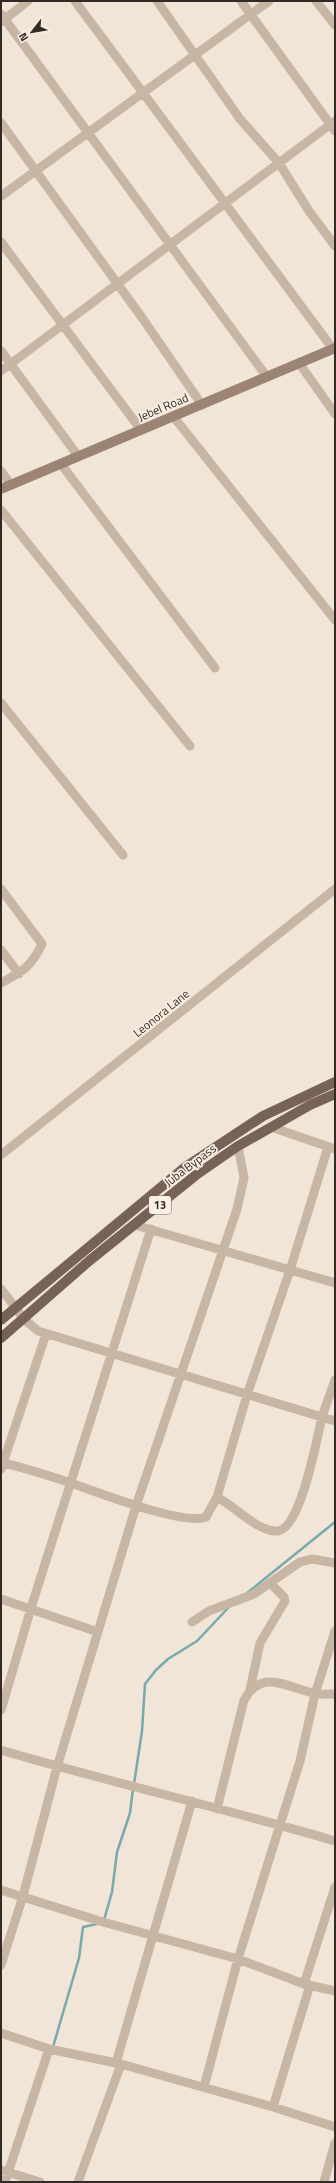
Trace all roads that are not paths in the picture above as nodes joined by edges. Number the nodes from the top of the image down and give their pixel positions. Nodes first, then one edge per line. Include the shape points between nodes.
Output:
1 (28, 1) edge
2 (75, 1) edge
3 (157, 1) edge
4 (242, 1) edge
5 (269, 1) edge
6 (316, 1) edge
7 (251, 14) junction
8 (2, 18) edge
9 (335, 25) edge
10 (195, 55) junction
11 (143, 93) junction
12 (1, 123) edge
13 (334, 126) edge
14 (88, 133) junction
15 (279, 163) junction
16 (36, 171) junction
17 (1, 196) edge
18 (225, 203) junction
19 (1, 242) edge
20 (170, 245) junction
21 (335, 246) edge
22 (118, 284) junction
23 (63, 325) junction
24 (334, 348) edge
25 (1, 351) edge
26 (299, 363) junction
27 (10, 364) junction
28 (1, 371) edge
29 (267, 376) junction
30 (202, 405) junction
31 (335, 414) edge
32 (173, 416) junction
33 (141, 430) junction
34 (78, 456) junction
35 (61, 464) junction
36 (1, 471) edge
37 (11, 485) junction
38 (1, 489) edge
39 (1, 510) edge
40 (335, 620) edge
41 (215, 668) dead end
42 (1, 703) edge
43 (190, 746) dead end
44 (123, 855) dead end
45 (1, 889) edge
46 (335, 889) edge
47 (1, 950) edge
48 (19, 974) junction
49 (1, 983) edge
50 (335, 1082) edge
51 (335, 1094) edge
52 (270, 1127) junction
53 (238, 1146) junction
54 (332, 1148) edge
55 (1, 1156) edge
56 (135, 1225) junction
57 (151, 1229) junction
58 (223, 1250) junction
59 (290, 1270) junction
60 (335, 1283) edge
61 (1, 1289) edge
62 (16, 1308) junction
63 (24, 1319) junction
64 (1, 1320) edge
65 (46, 1334) junction
66 (1, 1338) edge
67 (113, 1354) junction
68 (179, 1375) junction
69 (335, 1380) edge
70 (247, 1395) junction
71 (322, 1417) junction
72 (335, 1422) edge
73 (2, 1464) edge
74 (71, 1483) junction
75 (218, 1497) junction
76 (136, 1506) junction
77 (335, 1563) edge
78 (270, 1583) junction
79 (1, 1599) edge
80 (31, 1608) junction
81 (192, 1622) dead end
82 (335, 1631) edge
83 (98, 1632) junction
84 (250, 1690) junction
85 (315, 1694) junction
86 (335, 1694) edge
87 (1, 1710) edge
88 (1, 1750) edge
89 (57, 1767) junction
90 (192, 1801) junction
91 (217, 1809) junction
92 (279, 1824) junction
93 (335, 1841) edge
94 (335, 1887) edge
95 (1, 1890) edge
96 (22, 1896) junction
97 (153, 1935) junction
98 (238, 1959) junction
99 (1, 1965) edge
100 (307, 1984) junction
101 (335, 1991) edge
102 (1, 2033) edge
103 (49, 2049) junction
104 (118, 2063) junction
105 (204, 2087) junction
106 (273, 2107) junction
107 (335, 2127) edge
108 (335, 2143) edge
109 (4, 2172) edge
110 (5, 2182) edge
111 (40, 2182) edge
112 (78, 2182) edge
113 (324, 2182) edge

1 - 8 street
2 - 11 street
3 - 10 street
4 - 7 street
5 - 7 street
6 - 9 street
7 - 10 street
7 - 13 street
8 - 14 street
10 - 11 street
10 - 15 street via 240,119
11 - 14 street
11 - 18 street
12 - 16 street
13 - 15 street
14 - 16 street
14 - 20 street
15 - 18 street
15 - 21 street
16 - 17 street
16 - 22 street
18 - 20 street
18 - 24 street
19 - 23 street
20 - 22 street
20 - 29 street
22 - 23 street
22 - 30 street
23 - 27 street
23 - 33 street
24 - 26 main road, Jebel Road
25 - 27 street
26 - 29 main road, Jebel Road
26 - 31 street
27 - 28 street
27 - 34 street
29 - 30 main road, Jebel Road
30 - 32 main road, Jebel Road
32 - 33 main road, Jebel Road
32 - 40 street
33 - 34 main road, Jebel Road
34 - 35 main road, Jebel Road
35 - 37 main road, Jebel Road
35 - 41 street
36 - 37 street
37 - 38 main road, Jebel Road
39 - 43 street
42 - 44 street
45 - 48 street via 42,944 34,962
46 - 55 street, Leonora Lane
47 - 48 street
48 - 49 street
50 - 62 main road, Juba Bypass via 263,1116 184,1168
51 - 52 main road, Juba Bypass / 13
52 - 53 main road, Juba Bypass / 13
52 - 54 street
53 - 56 main road, Juba Bypass / 13 via 196,1175
53 - 58 street via 244,1178
54 - 59 street
56 - 57 street
56 - 63 main road, Juba Bypass / 13 via 89,1261
57 - 58 street
57 - 67 street
58 - 59 street
58 - 68 street
59 - 60 street
59 - 70 street
61 - 62 street
62 - 63 street
62 - 64 main road, Juba Bypass
63 - 65 street via 38,1331
63 - 66 main road, Juba Bypass / 13
65 - 67 street
65 - 73 street
67 - 68 street
67 - 74 street
68 - 70 street
68 - 76 street
69 - 71 street
70 - 71 street
70 - 75 street
71 - 72 street
71 - 75 street via 304,1492 284,1527 273,1531 252,1522
73 - 74 street
74 - 76 street
74 - 80 street
75 - 76 street via 206,1517 201,1519
76 - 83 street
77 - 78 street via 312,1559 300,1562
78 - 81 street via 254,1594 214,1609
78 - 84 street via 285,1601 260,1643
79 - 80 street
80 - 83 street
80 - 87 street
82 - 85 street
83 - 89 street
84 - 85 street via 257,1684 271,1681
84 - 91 street via 244,1700
85 - 86 street
85 - 92 street via 300,1761
88 - 89 street
89 - 90 street
89 - 96 street
90 - 91 street
90 - 97 street
91 - 92 street
92 - 93 street
92 - 98 street
94 - 100 street
95 - 96 street
96 - 97 street
96 - 99 street
97 - 98 street
97 - 104 street
98 - 100 street
98 - 105 street
100 - 101 street
100 - 106 street
102 - 103 street
103 - 104 street
103 - 109 street
104 - 105 street
104 - 112 street
105 - 106 street
106 - 107 street
108 - 113 street
109 - 110 street
109 - 111 street

